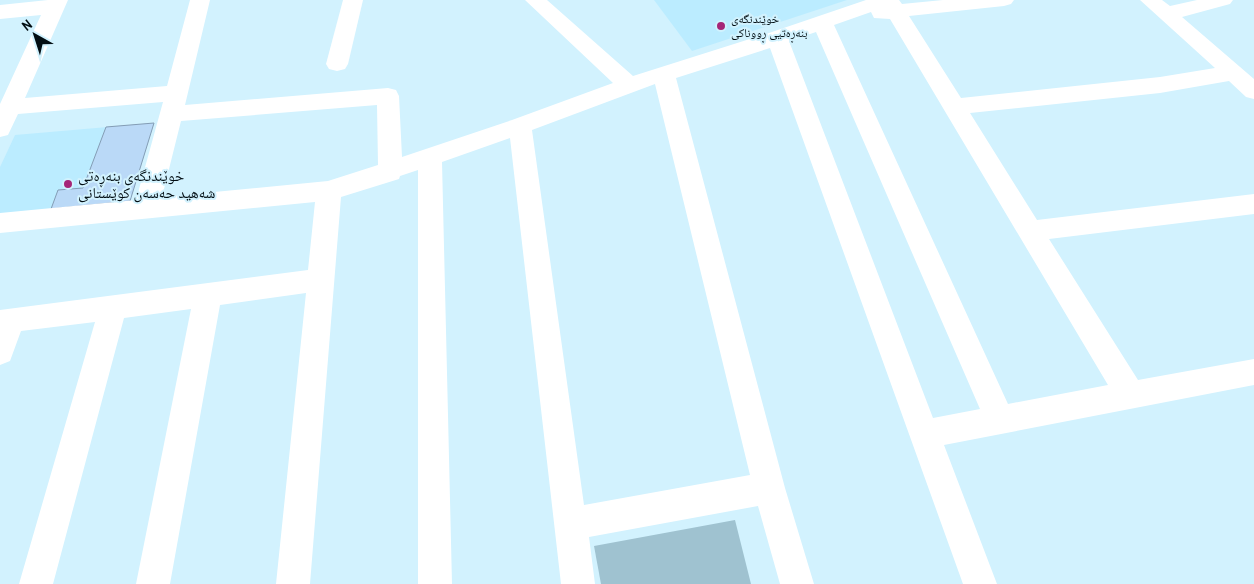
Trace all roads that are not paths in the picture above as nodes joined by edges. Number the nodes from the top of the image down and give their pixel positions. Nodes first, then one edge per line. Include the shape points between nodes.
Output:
1 (200, 0) edge
2 (352, 0) edge
3 (535, 0) edge
4 (1004, 0) edge
5 (1223, 0) edge
6 (57, 3) edge
7 (890, 4) edge
8 (924, 4) edge
9 (1158, 7) edge
10 (0, 12) edge
11 (829, 19) junction
12 (777, 38) junction
13 (337, 64) dead end
14 (1233, 73) junction
15 (664, 74) junction
16 (629, 85) junction
17 (1254, 91) edge
18 (173, 104) junction
19 (955, 106) junction
20 (11, 107) junction
21 (520, 126) junction
22 (0, 129) edge
23 (430, 158) junction
24 (390, 172) junction
25 (329, 191) junction
26 (1254, 204) edge
27 (147, 208) junction
28 (0, 223) edge
29 (1031, 231) junction
30 (321, 280) junction
31 (208, 294) junction
32 (113, 307) junction
33 (6, 321) edge
34 (0, 352) edge
35 (1254, 372) edge
36 (1131, 396) junction
37 (1000, 421) junction
38 (926, 434) junction
39 (768, 488) junction
40 (570, 524) junction
41 (36, 584) edge
42 (153, 584) edge
43 (293, 584) edge
44 (435, 584) edge
45 (578, 584) edge
46 (796, 584) edge
47 (980, 584) edge

1 - 18 street
2 - 13 street
3 - 16 street
4 - 8 street
5 - 9 street
6 - 10 street
6 - 20 street
7 - 8 street
7 - 11 street
7 - 19 street
9 - 14 street
11 - 12 street
11 - 37 street
12 - 15 street
12 - 38 street
14 - 17 street
14 - 19 street via 1160,85
15 - 16 street
15 - 39 street
16 - 21 street
18 - 20 street
18 - 24 street via 388,96
18 - 27 street
19 - 29 street
20 - 22 street
21 - 23 street
21 - 40 street
23 - 24 street
23 - 44 street
24 - 25 street
25 - 27 street
25 - 30 street
26 - 29 street
27 - 28 street
29 - 36 street
30 - 31 street
30 - 43 street
31 - 32 street
31 - 42 street
32 - 33 street
32 - 41 street
33 - 34 street
35 - 36 street
36 - 37 street
37 - 38 street
38 - 47 street
39 - 40 street
39 - 46 street
40 - 45 street

